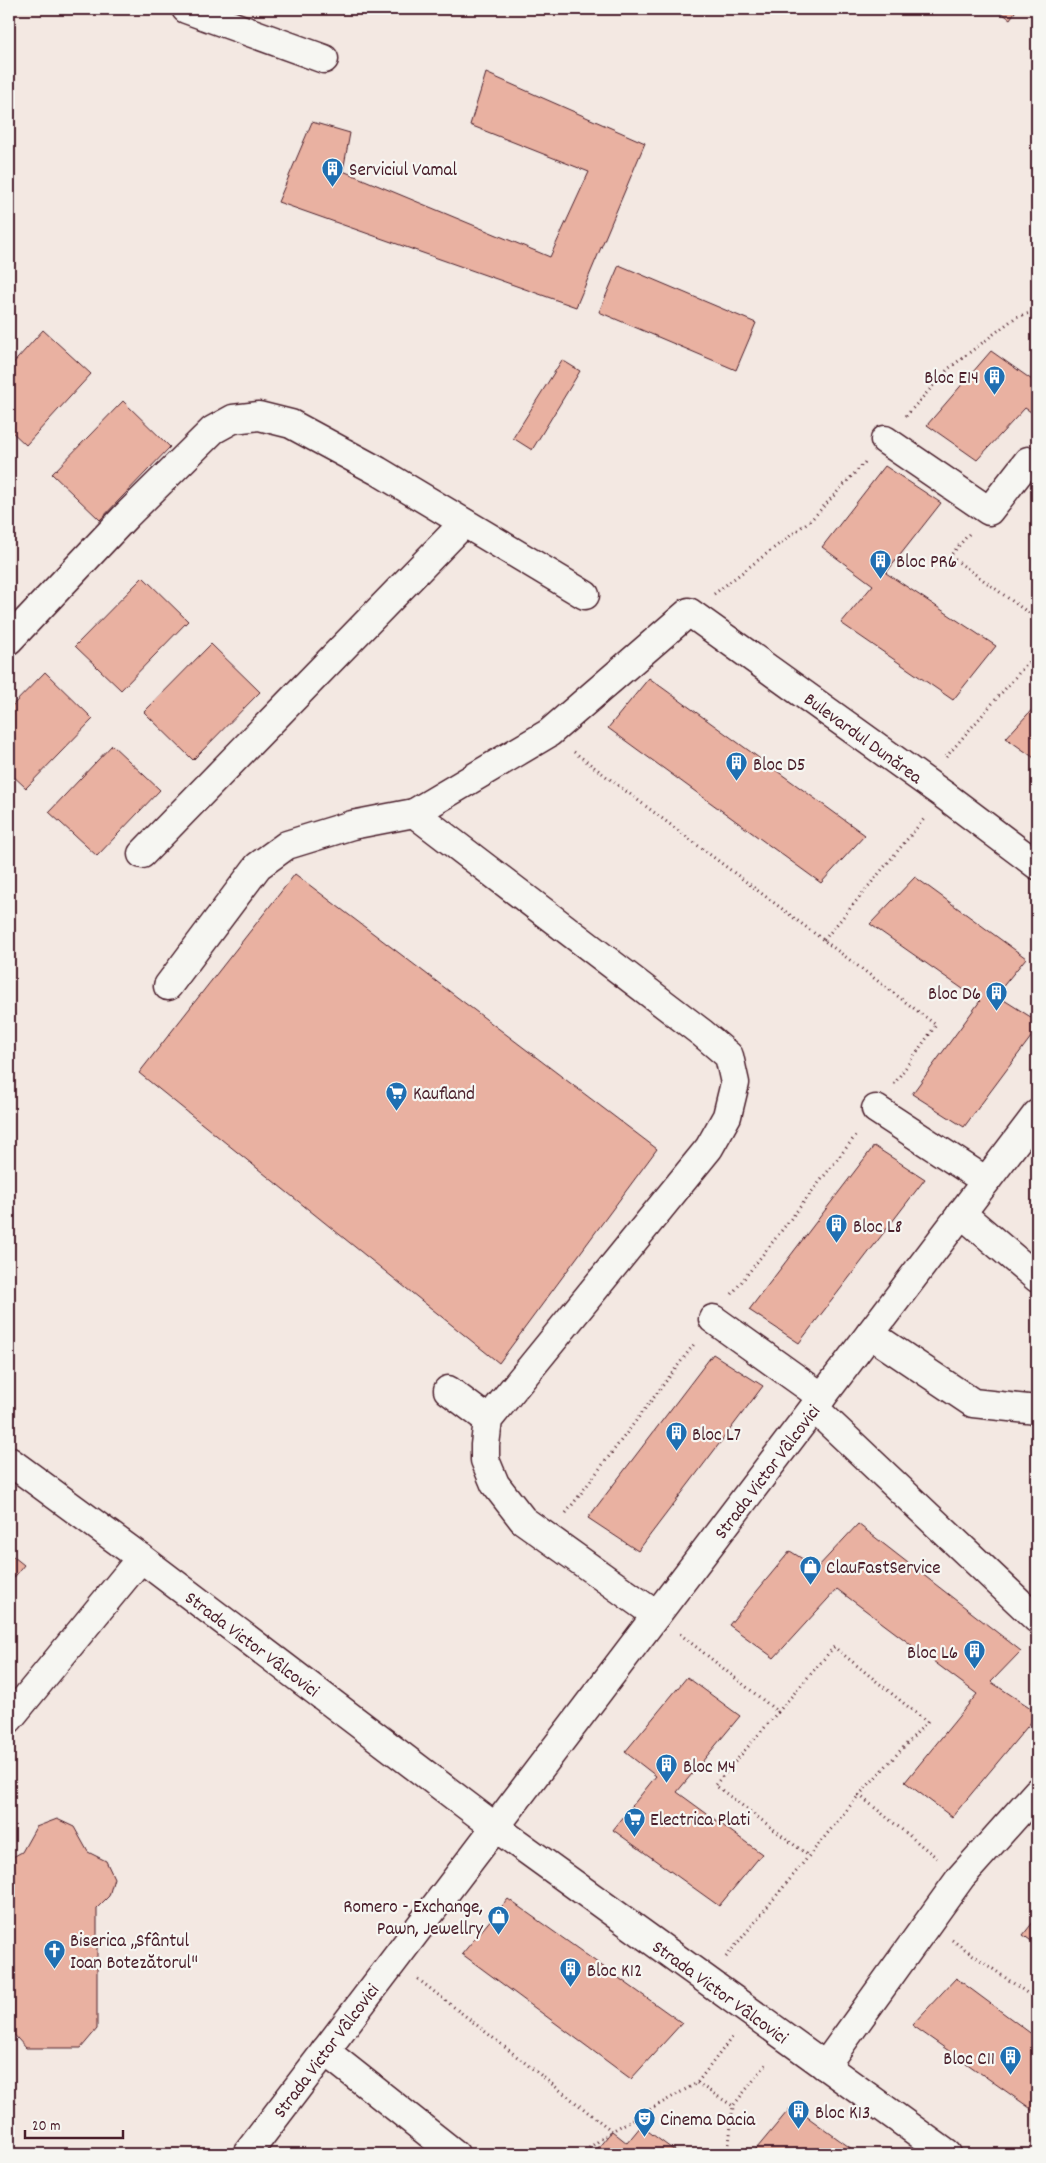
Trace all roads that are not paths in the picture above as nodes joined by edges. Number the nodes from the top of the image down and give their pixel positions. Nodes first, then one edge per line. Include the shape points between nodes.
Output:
1 (186, 9) edge
2 (324, 59) dead end
3 (885, 440) dead end
4 (1037, 467) edge
5 (464, 523) junction
6 (585, 595) dead end
7 (9, 640) edge
8 (414, 813) junction
9 (142, 854) dead end
10 (1037, 865) edge
11 (168, 986) dead end
12 (876, 1110) dead end
13 (1037, 1114) edge
14 (986, 1182) junction
15 (962, 1213) junction
16 (1037, 1278) edge
17 (713, 1320) dead end
18 (870, 1334) junction
19 (448, 1390) dead end
20 (818, 1403) junction
21 (1037, 1410) edge
22 (488, 1420) junction
23 (9, 1461) edge
24 (141, 1558) junction
25 (656, 1615) junction
26 (1037, 1619) edge
27 (9, 1719) edge
28 (1037, 1792) edge
29 (495, 1827) junction
30 (325, 2052) junction
31 (825, 2066) junction
32 (247, 2154) edge
33 (455, 2154) edge
34 (947, 2154) edge

1 - 2 street
3 - 4 street via 989,511 1028,460
5 - 6 street
5 - 7 street via 291,424 258,416 233,419 206,436
5 - 9 street
8 - 10 street, Bulevardul Dunărea via 549,733 689,612
8 - 11 street via 352,825 287,845 258,866
8 - 22 street via 702,1033 729,1056 735,1083 727,1116 709,1148
12 - 14 street
13 - 14 street, Strada Victor Vâlcovici
14 - 15 street, Strada Victor Vâlcovici
15 - 16 street
15 - 18 street, Strada Victor Vâlcovici
17 - 20 street
18 - 20 street, Strada Victor Vâlcovici
18 - 21 street via 973,1403
19 - 22 street
20 - 25 street, Strada Victor Vâlcovici
20 - 26 street
22 - 25 street via 485,1460 495,1484 523,1520
23 - 24 street, Strada Victor Vâlcovici
24 - 27 street
24 - 29 street, Strada Victor Vâlcovici
25 - 29 street, Strada Victor Vâlcovici
28 - 31 street via 961,1877
29 - 30 street, Strada Victor Vâlcovici
29 - 31 street, Strada Victor Vâlcovici
30 - 32 street, Strada Victor Vâlcovici
30 - 33 street
31 - 34 street, Strada Victor Vâlcovici

